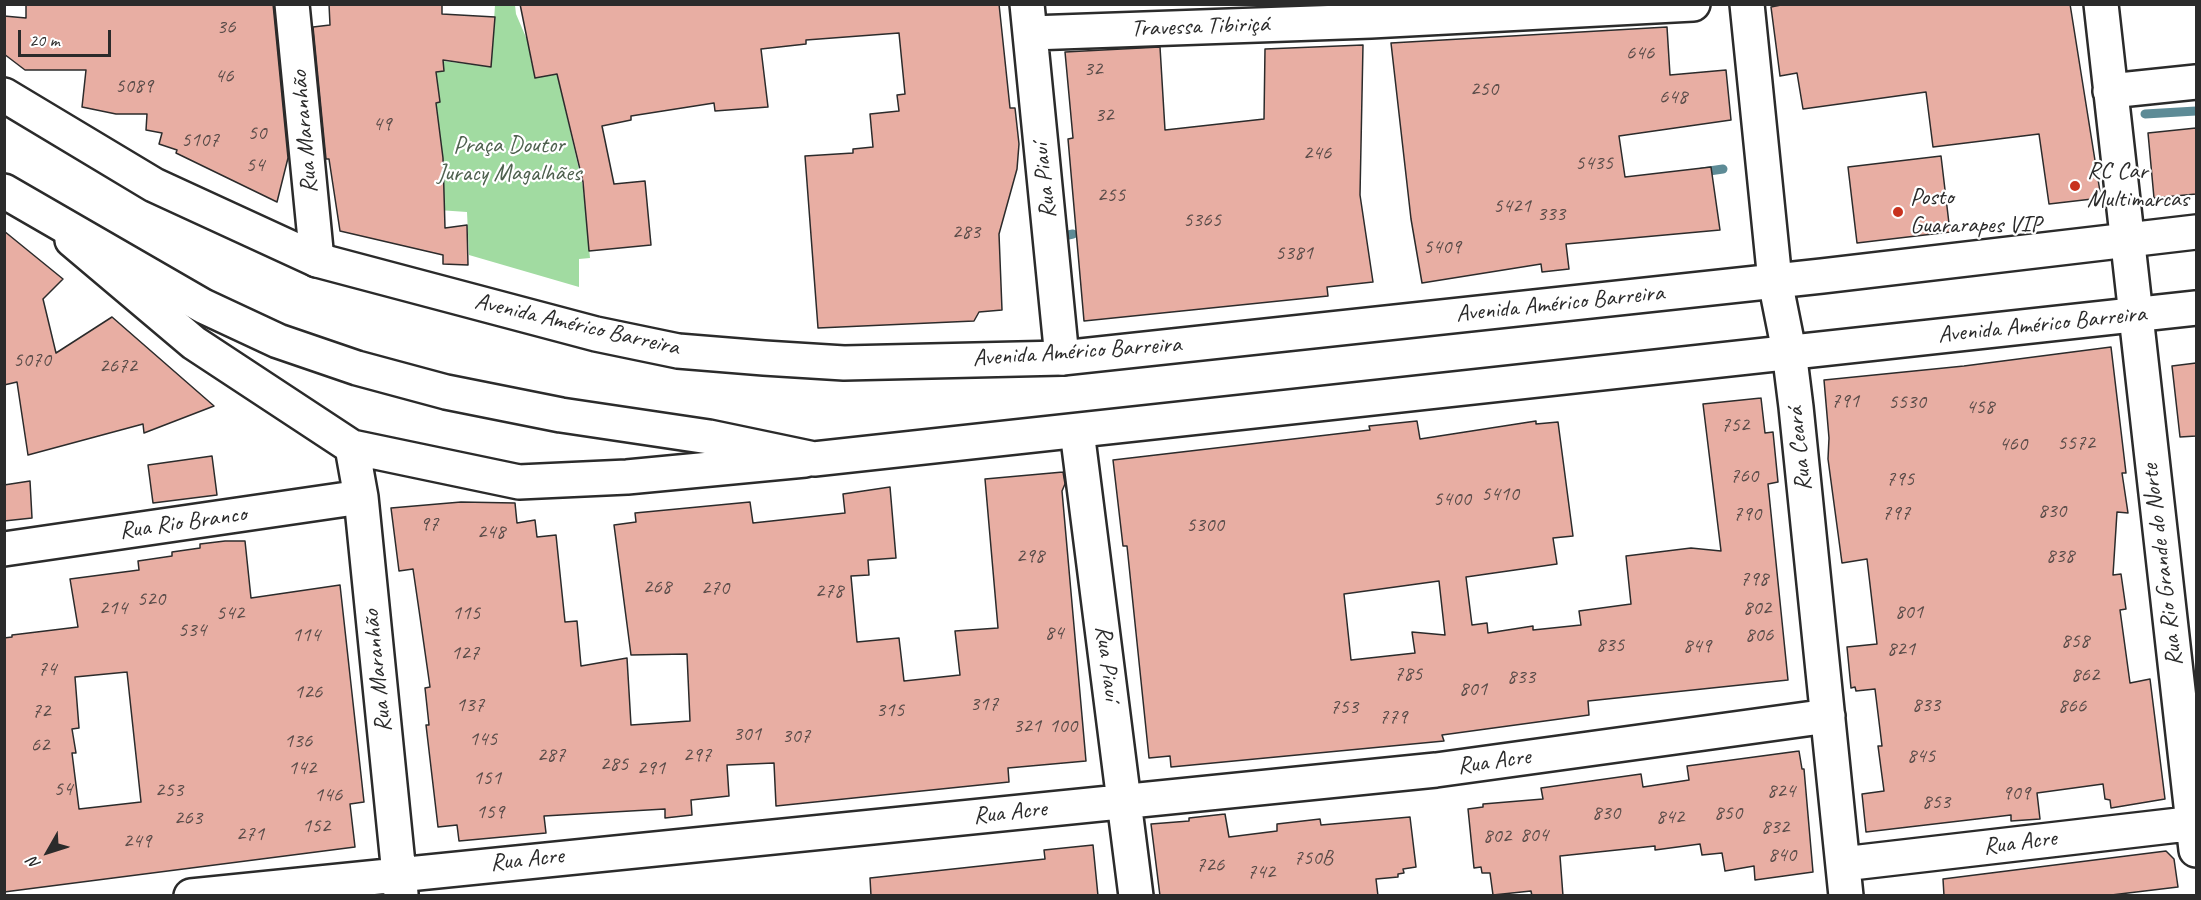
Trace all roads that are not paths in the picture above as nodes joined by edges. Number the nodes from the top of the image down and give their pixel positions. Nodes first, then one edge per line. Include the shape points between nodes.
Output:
1 (292, 4) edge
2 (1693, 4) edge
3 (1747, 4) edge
4 (2101, 4) edge
5 (1029, 19) edge
6 (2196, 82) edge
7 (2110, 91) junction
8 (4, 95) edge
9 (4, 191) edge
10 (41, 214) junction
11 (2196, 232) edge
12 (2126, 239) junction
13 (317, 260) junction
14 (1775, 280) junction
15 (2196, 308) edge
16 (2134, 315) junction
17 (1789, 351) junction
18 (1062, 358) junction
19 (1077, 431) junction
20 (352, 447) junction
21 (814, 459) junction
22 (361, 496) junction
23 (4, 549) edge
24 (1828, 716) junction
25 (1125, 802) junction
26 (2195, 832) edge
27 (1843, 864) junction
28 (400, 884) edge
29 (191, 896) edge
30 (1136, 896) edge
31 (1846, 896) edge

1 - 13 street, Rua Maranhão
2 - 5 street, Travessa Tibiriçá via 1371,21
3 - 14 street, Rua Ceará
4 - 7 street, Rua Rio Grande do Norte
5 - 18 street, Rua Piauí
6 - 7 street
7 - 12 street, Rua Rio Grande do Norte
8 - 13 street, Avenida Américo Barreira via 154,185
9 - 10 street, Avenida Américo Barreira
10 - 20 street, Avenida Américo Barreira via 194,343
10 - 21 street, Avenida Américo Barreira via 203,306 278,340 357,368 446,392 549,413 709,437
11 - 12 street, Avenida Américo Barreira
12 - 14 street, Avenida Américo Barreira
12 - 16 street, Rua Rio Grande do Norte
13 - 18 street, Avenida Américo Barreira via 596,334 678,351 844,363
14 - 17 street, Rua Ceará
14 - 18 street, Avenida Américo Barreira
15 - 16 street, Avenida Américo Barreira
16 - 17 street, Avenida Américo Barreira
16 - 26 street, Rua Rio Grande do Norte
17 - 19 street, Avenida Américo Barreira
17 - 24 street, Rua Ceará
19 - 21 street, Avenida Américo Barreira
19 - 25 street, Rua Piauí
20 - 21 street, Avenida Américo Barreira via 519,482 627,477
20 - 22 street, Rua Maranhão
22 - 23 street, Rua Rio Branco
22 - 28 street, Rua Maranhão
24 - 25 street, Rua Acre via 1436,770
24 - 27 street, Rua Ceará
25 - 28 street, Rua Acre
25 - 30 street, Rua Piauí
26 - 27 street, Rua Acre
27 - 31 street, Rua Ceará
28 - 29 street, Rua Acre

